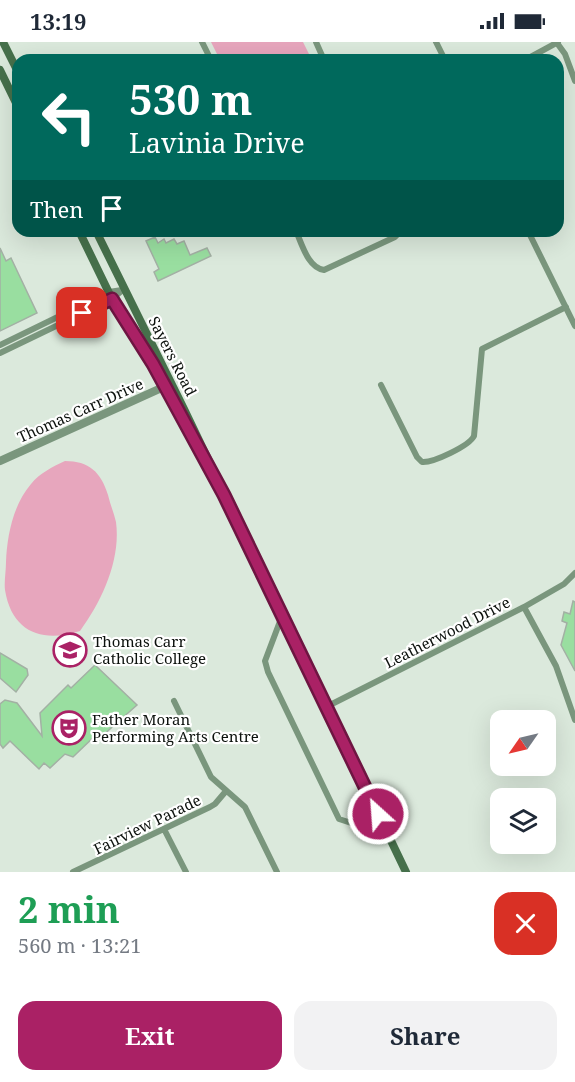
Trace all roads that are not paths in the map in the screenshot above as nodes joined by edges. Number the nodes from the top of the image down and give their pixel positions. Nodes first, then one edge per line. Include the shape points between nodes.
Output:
1 (3, 42) edge
2 (558, 42) edge
3 (536, 54) edge
4 (12, 60) edge
5 (0, 70) edge
6 (575, 81) edge
7 (12, 94) edge
8 (82, 237) edge
9 (99, 237) edge
10 (299, 237) edge
11 (394, 237) edge
12 (531, 237) edge
13 (124, 289) junction
14 (111, 296) junction
15 (566, 307) junction
16 (575, 326) edge
17 (0, 345) edge
18 (0, 353) edge
19 (381, 384) dead end
20 (168, 385) junction
21 (0, 461) edge
22 (575, 573) edge
23 (524, 607) junction
24 (282, 616) junction
25 (174, 701) dead end
26 (326, 707) junction
27 (575, 720) edge
28 (226, 791) junction
29 (164, 829) junction
30 (388, 835) junction
31 (84, 870) edge
32 (74, 872) edge
33 (186, 872) edge
34 (277, 872) edge
35 (406, 872) edge

1 - 4 main road
2 - 3 street
2 - 6 street
5 - 7 main road
8 - 14 main road, Sayers Road
9 - 13 main road, Sayers Road
10 - 11 street via 312,264 324,270
12 - 15 street
13 - 14 street
13 - 20 main road, Sayers Road
14 - 17 street
14 - 18 street
14 - 20 main road, Sayers Road
15 - 16 street
15 - 19 street via 493,344 483,353 474,436 465,445 429,462 417,457
20 - 21 street, Thomas Carr Drive
20 - 24 main road, Sayers Road
22 - 23 street, Leatherwood Drive via 564,584
23 - 26 street, Leatherwood Drive
23 - 27 street via 556,666
24 - 26 main road, Sayers Road
24 - 30 street via 265,662 339,819
25 - 28 street via 211,777
26 - 30 main road, Sayers Road
28 - 29 street, Fairview Parade via 215,804
28 - 34 street via 245,807
29 - 31 street, Fairview Parade
29 - 33 street
30 - 35 main road, Sayers Road
31 - 32 street, Fairview Parade

